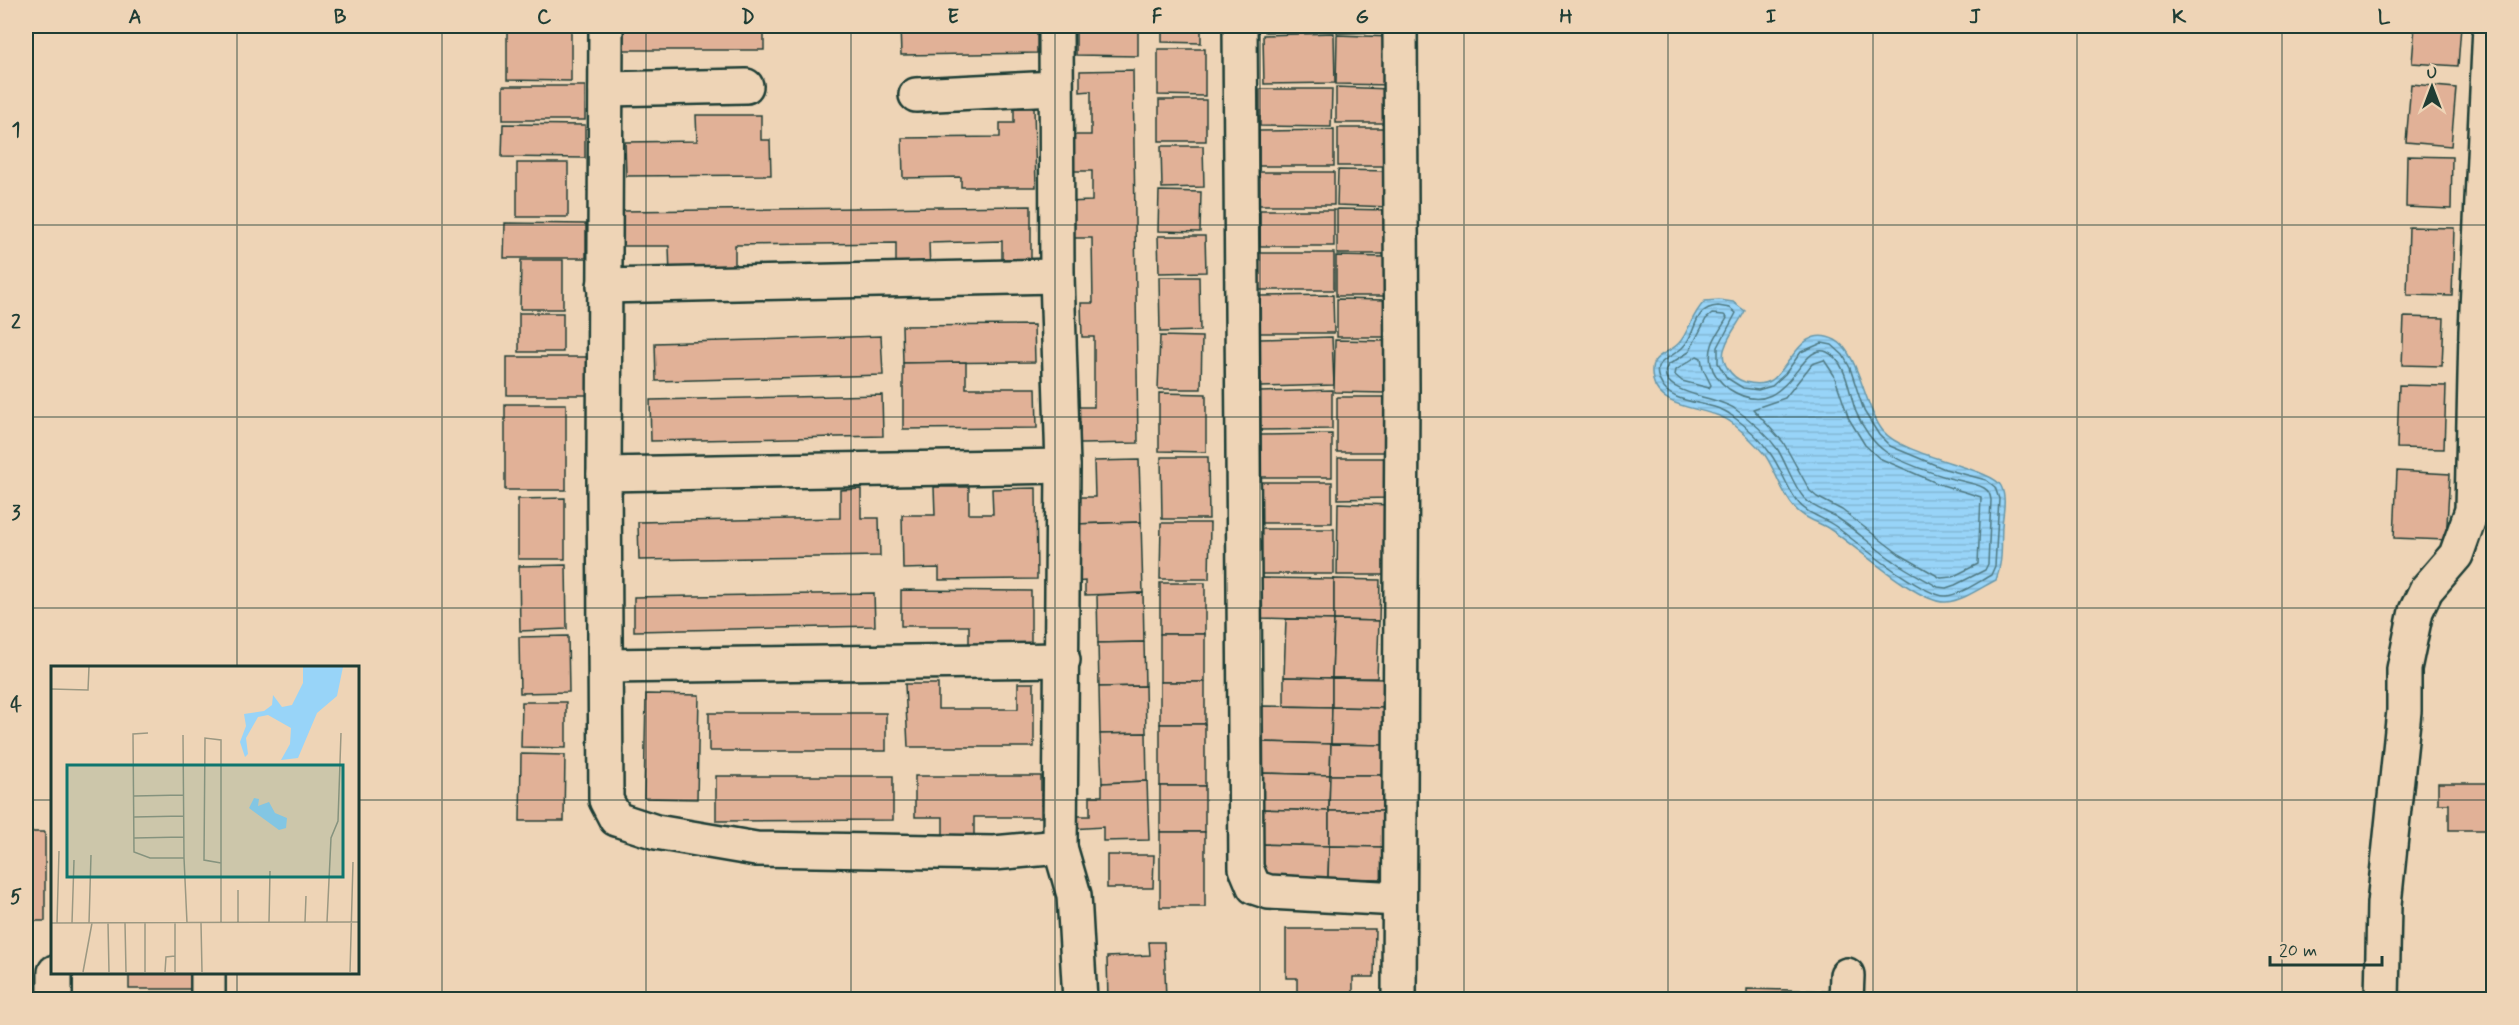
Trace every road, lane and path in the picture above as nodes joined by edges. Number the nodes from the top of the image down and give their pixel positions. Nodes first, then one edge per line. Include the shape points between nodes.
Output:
1 (606, 26) edge
2 (1056, 26) edge
3 (1240, 26) edge
4 (1400, 26) edge
5 (2490, 26) edge
6 (746, 86) dead end
7 (1056, 88) junction
8 (606, 89) junction
9 (916, 95) dead end
10 (1057, 276) junction
11 (604, 286) junction
12 (2485, 331) edge
13 (1063, 465) junction
14 (604, 474) junction
15 (1063, 660) junction
16 (606, 666) junction
17 (1060, 847) junction
18 (1399, 899) junction
19 (55, 974) edge
20 (208, 974) edge
21 (55, 999) edge
22 (208, 999) edge
23 (1080, 999) edge
24 (1399, 999) edge
25 (2382, 999) edge

1 - 8 street
2 - 7 street
3 - 18 street via 1246,868 1254,887 1269,892
4 - 18 street
5 - 12 street
6 - 8 street
7 - 9 street
7 - 10 street
8 - 11 street
10 - 11 street
10 - 13 street
11 - 14 street
12 - 25 street via 2472,510 2456,555 2426,590 2416,611 2404,669 2404,711 2384,904
13 - 14 street
13 - 15 street
14 - 16 street
15 - 16 street
15 - 17 street
16 - 17 street via 606,800 616,819 656,832 756,849 994,853
17 - 23 street via 1074,895
18 - 24 street
19 - 21 street
20 - 22 street

